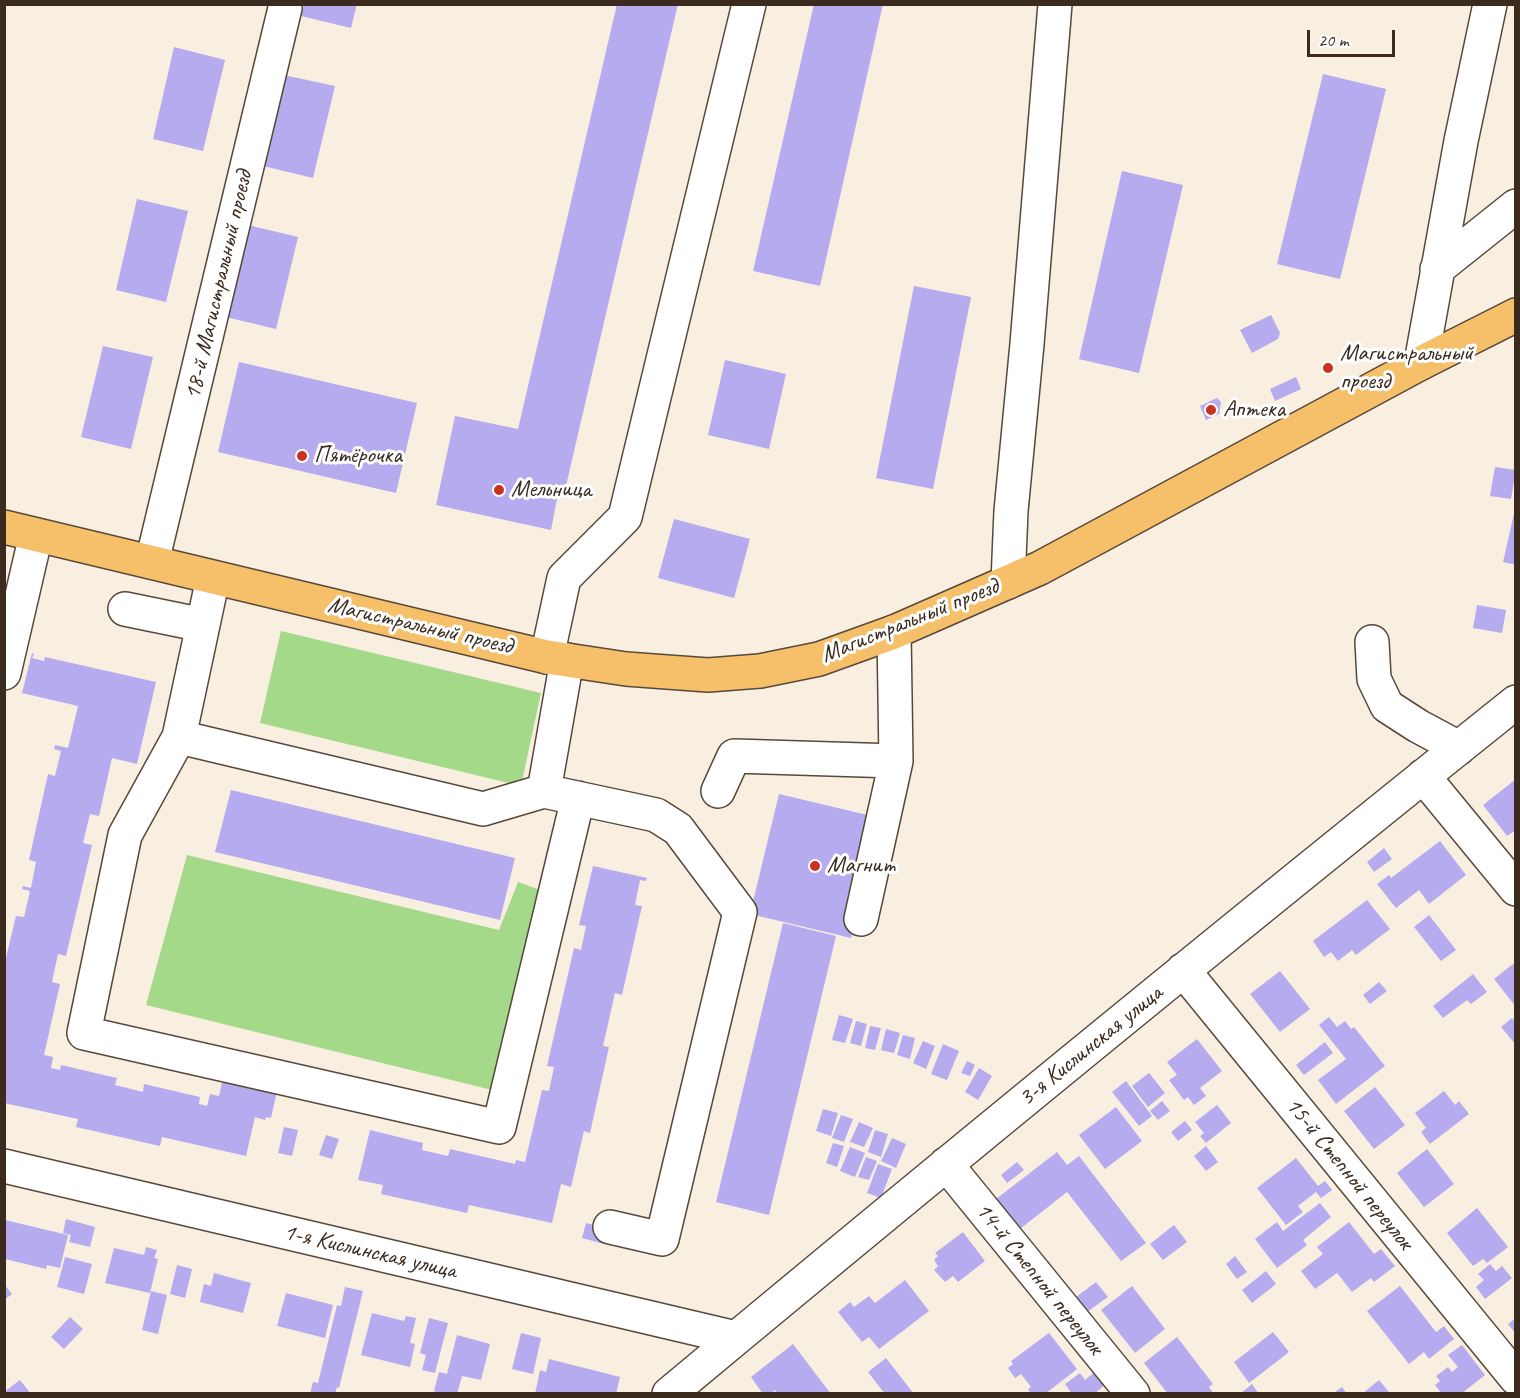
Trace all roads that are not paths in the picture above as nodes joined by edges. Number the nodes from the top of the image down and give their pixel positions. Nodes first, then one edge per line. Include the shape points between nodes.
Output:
1 (749, 4) edge
2 (1055, 4) edge
3 (1490, 4) edge
4 (285, 8) dead end
5 (1515, 206) edge
6 (1437, 269) junction
7 (1515, 316) edge
8 (1421, 363) junction
9 (4, 527) edge
10 (36, 535) junction
11 (152, 562) junction
12 (213, 578) junction
13 (1008, 582) junction
14 (125, 609) dead end
15 (203, 625) junction
16 (894, 632) junction
17 (1372, 642) dead end
18 (557, 658) junction
19 (4, 673) edge
20 (1515, 702) edge
21 (179, 737) junction
22 (1459, 748) junction
23 (896, 761) junction
24 (1423, 776) junction
25 (544, 791) junction
26 (718, 791) dead end
27 (578, 798) junction
28 (1515, 889) edge
29 (861, 919) dead end
30 (1183, 970) junction
31 (945, 1164) junction
32 (4, 1166) edge
33 (610, 1227) dead end
34 (736, 1338) junction
35 (1515, 1378) edge
36 (691, 1387) edge
37 (1133, 1394) edge

1 - 18 street via 625,517 564,578
2 - 13 street
3 - 6 street
4 - 11 street, 18-й Магистральный проезд
5 - 6 street
6 - 8 street
7 - 8 main road, Магистральный проезд
8 - 13 main road, Магистральный проезд
9 - 10 main road, Магистральный проезд
10 - 11 main road, Магистральный проезд
10 - 19 street
11 - 12 main road, Магистральный проезд
12 - 15 street
12 - 18 main road, Магистральный проезд
13 - 16 main road, Магистральный проезд
14 - 15 street
15 - 21 street
16 - 18 main road, Магистральный проезд via 819,658 760,671 708,675 626,669
16 - 23 street
17 - 22 street via 1374,679 1387,706
18 - 25 street
20 - 22 street, 3-я Кислинская улица
21 - 25 street via 483,809
21 - 27 street via 125,835 84,1033 499,1127
22 - 24 street, 3-я Кислинская улица
23 - 26 street via 734,756
23 - 29 street
24 - 28 street
24 - 30 street, 3-я Кислинская улица
25 - 27 street
27 - 33 street via 656,815 678,829 740,912 662,1239
30 - 31 street, 3-я Кислинская улица
30 - 35 street, 15-й Степной переулок
31 - 34 street, 3-я Кислинская улица
31 - 37 street, 14-й Степной переулок
32 - 34 street, 1-я Кислинская улица
34 - 36 street, 3-я Кислинская улица

